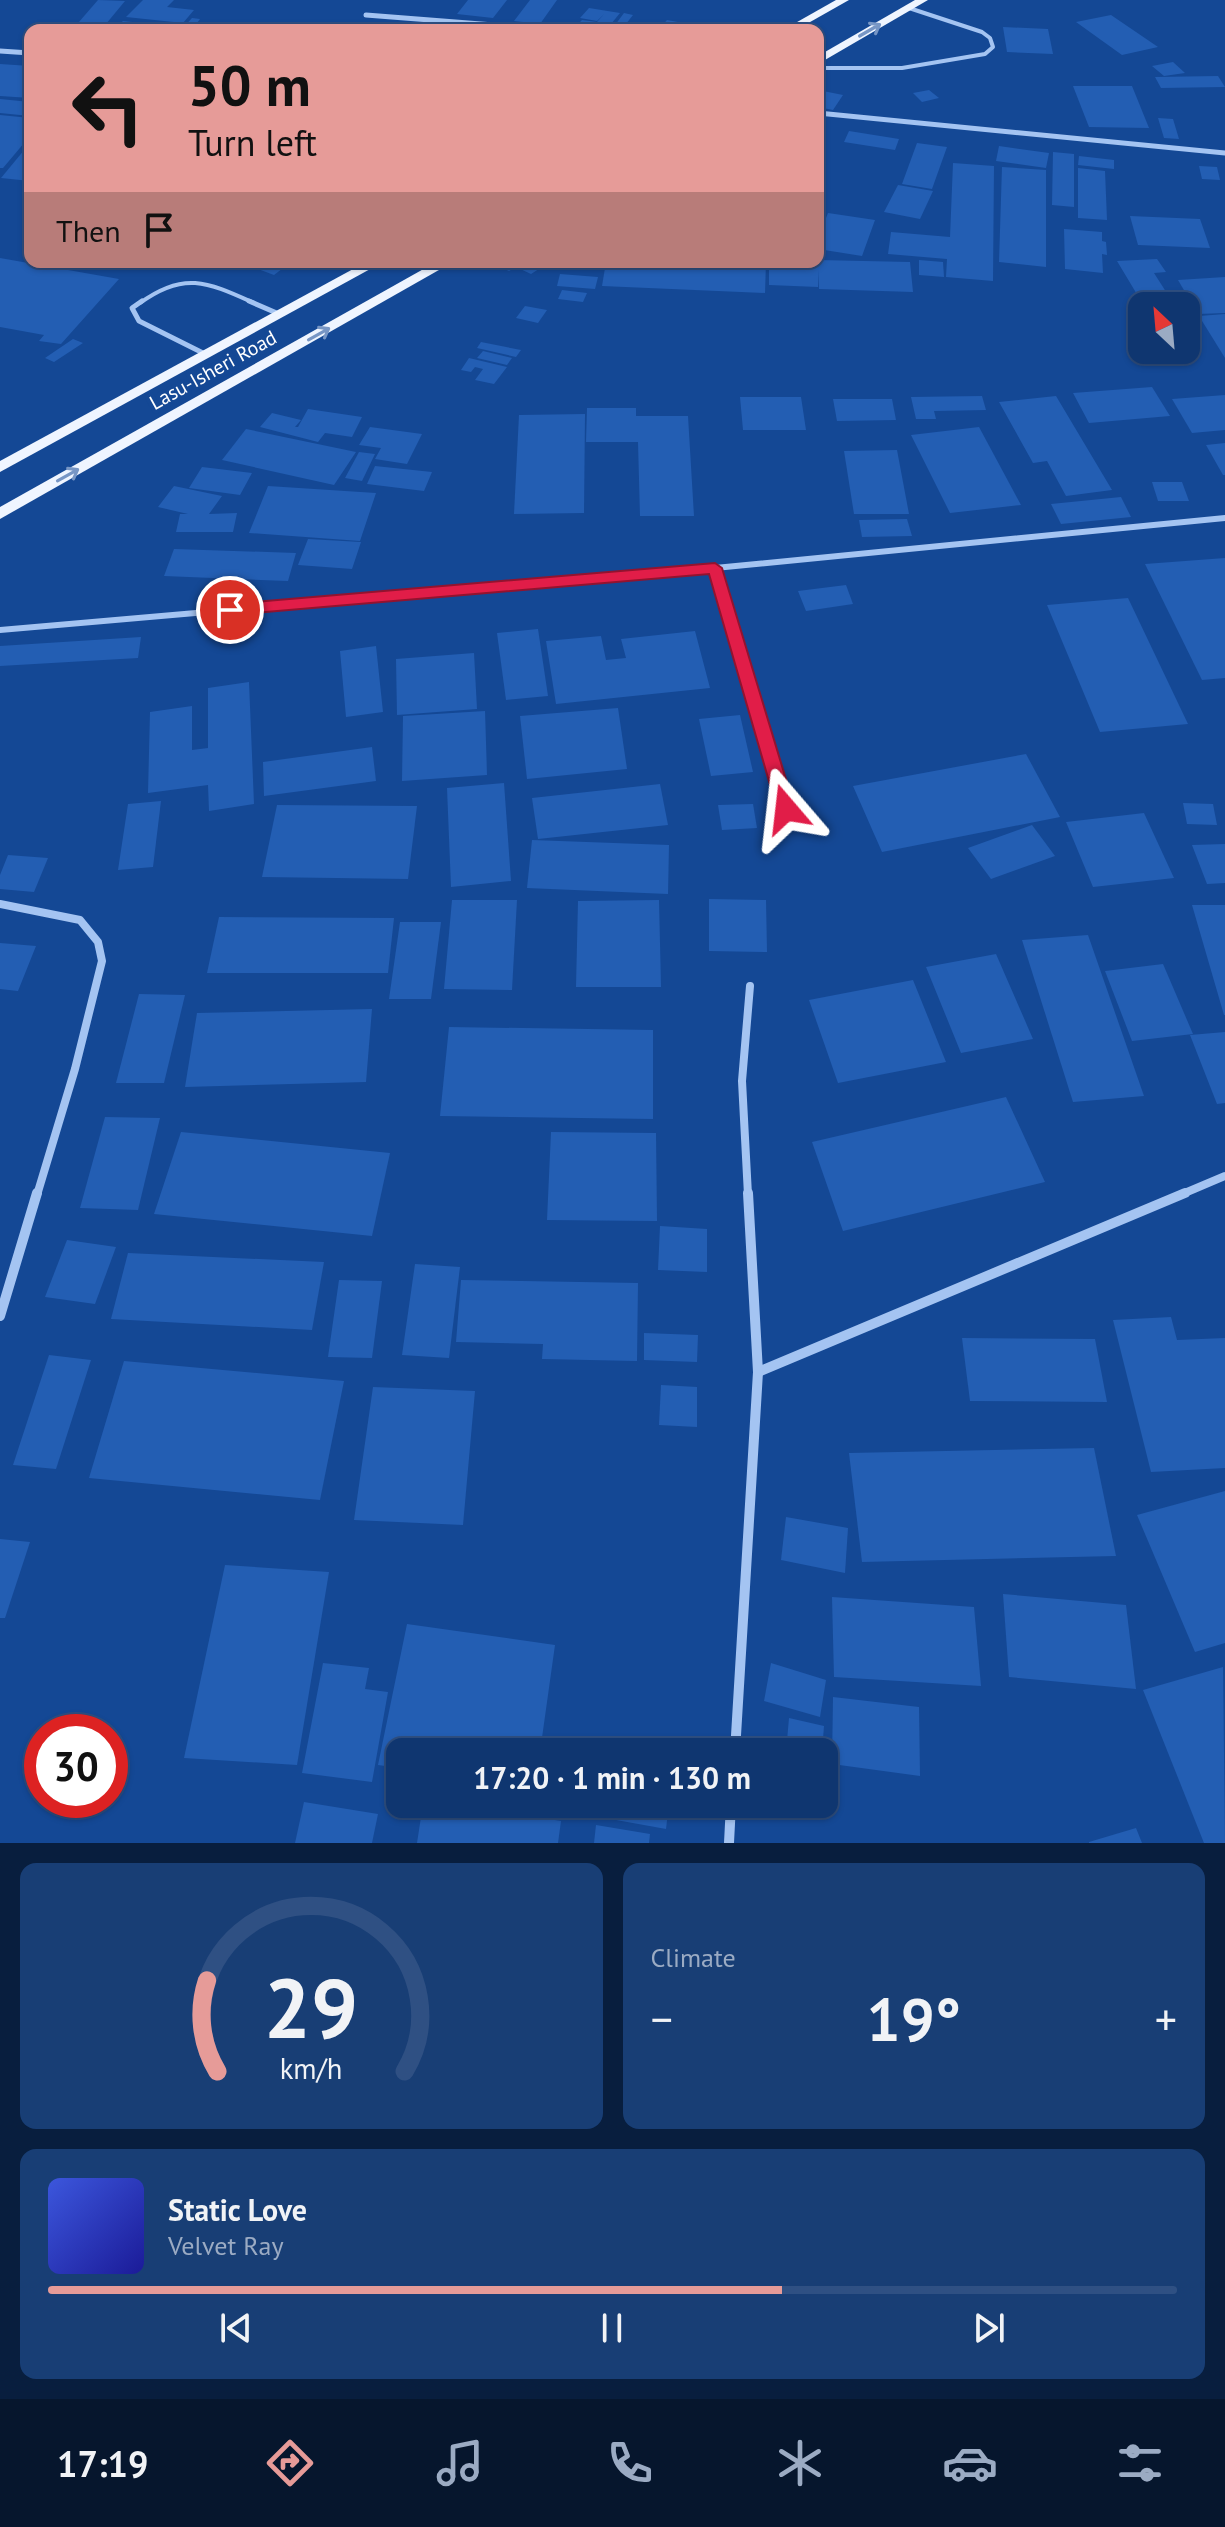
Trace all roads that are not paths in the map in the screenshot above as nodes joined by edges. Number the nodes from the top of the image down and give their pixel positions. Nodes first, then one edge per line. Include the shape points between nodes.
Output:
1 (844, 0) edge
2 (923, 0) edge
3 (909, 8) junction
4 (366, 15) dead end
5 (481, 24) edge
6 (799, 24) edge
7 (0, 51) edge
8 (24, 53) edge
9 (824, 58) edge
10 (824, 69) edge
11 (824, 114) edge
12 (1225, 153) edge
13 (365, 268) edge
14 (433, 268) edge
15 (282, 315) junction
16 (208, 356) junction
17 (0, 467) edge
18 (0, 514) edge
19 (1225, 518) edge
20 (715, 568) junction
21 (0, 630) edge
22 (786, 809) dead end
23 (0, 904) edge
24 (750, 986) dead end
25 (1225, 1176) edge
26 (0, 1316) edge
27 (758, 1372) junction
28 (736, 1738) edge
29 (730, 1818) edge
30 (729, 1843) edge

1 - 6 main road
2 - 3 main road
9 -> 3 main road
3 - 10 lane via 982,32 993,47 985,54 910,70
4 - 5 street
7 - 8 street
11 - 12 street
13 - 15 main road, Lasu-Isheri Road
18 -> 14 main road, Lasu-Isheri Road
15 - 16 main road, Lasu-Isheri Road
15 - 16 lane via 197,281 160,289 132,308 139,321
16 - 17 main road, Lasu-Isheri Road
19 - 20 street
20 - 21 street
20 - 22 street
23 - 26 street via 80,920 98,942 102,961
24 - 27 street via 742,1081
25 - 27 street
27 - 28 street
29 - 30 street

